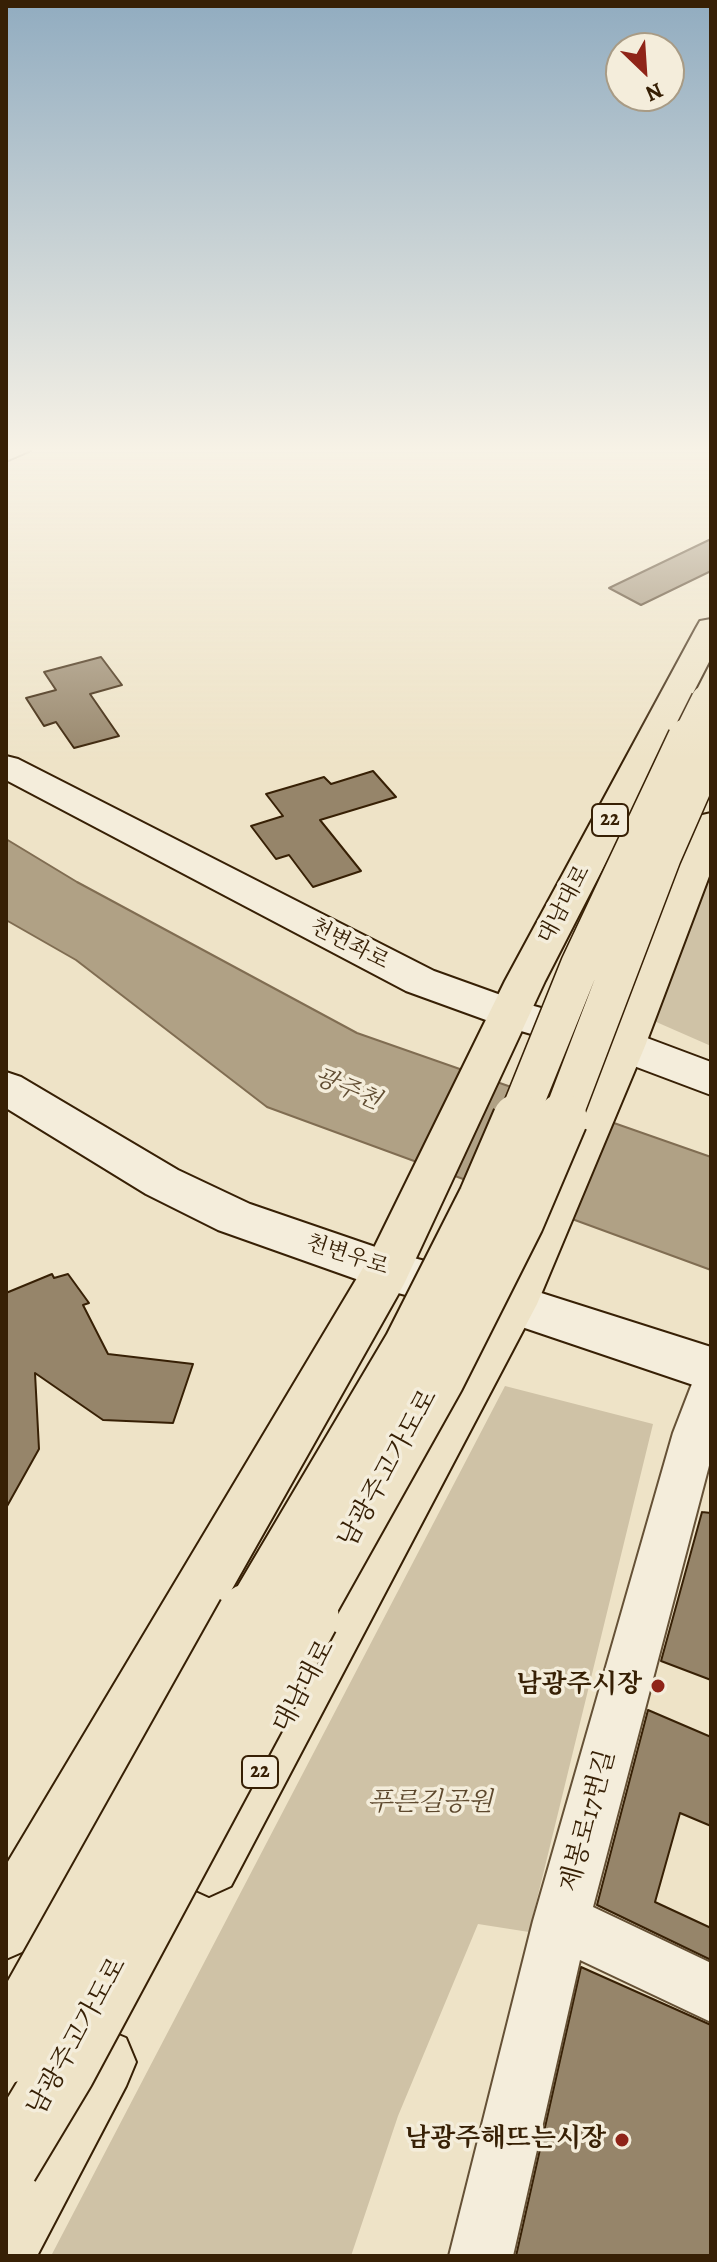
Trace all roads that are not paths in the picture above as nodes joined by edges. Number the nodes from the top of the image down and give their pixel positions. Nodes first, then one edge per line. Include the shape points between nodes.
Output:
1 (711, 628) edge
2 (709, 711) edge
3 (6, 766) edge
4 (711, 824) edge
5 (511, 1014) junction
6 (624, 1046) junction
7 (711, 1079) edge
8 (6, 1088) edge
9 (387, 1270) junction
10 (513, 1304) junction
11 (711, 1369) edge
12 (711, 1390) edge
13 (561, 1921) junction
14 (6, 1926) edge
15 (711, 1993) edge
16 (6, 2051) edge
17 (6, 2164) edge
18 (6, 2239) edge
19 (481, 2256) edge

1 - 5 main road, 대남대로 / 22
2 - 16 main road, 남광주고가도로, bridge via 663,784 580,965 484,1198 409,1346 234,1642
2 - 17 main road, 남광주고가도로, bridge via 662,856 519,1220 439,1379 63,2069
3 - 5 street, 천변좌로 via 367,956
4 - 6 main road, 22
5 - 6 street, 천변좌로
5 - 9 main road, 22
6 - 7 street, 천변좌로
6 - 10 main road, 22
8 - 9 street, 천변우로 via 162,1182 234,1217
9 - 10 street, 천변우로
9 - 14 main road, 22
10 - 11 street, 천변우로
10 - 18 main road, 대남대로 / 22
12 - 13 street, 제봉로17번길
13 - 15 street
13 - 19 street, 제봉로17번길

